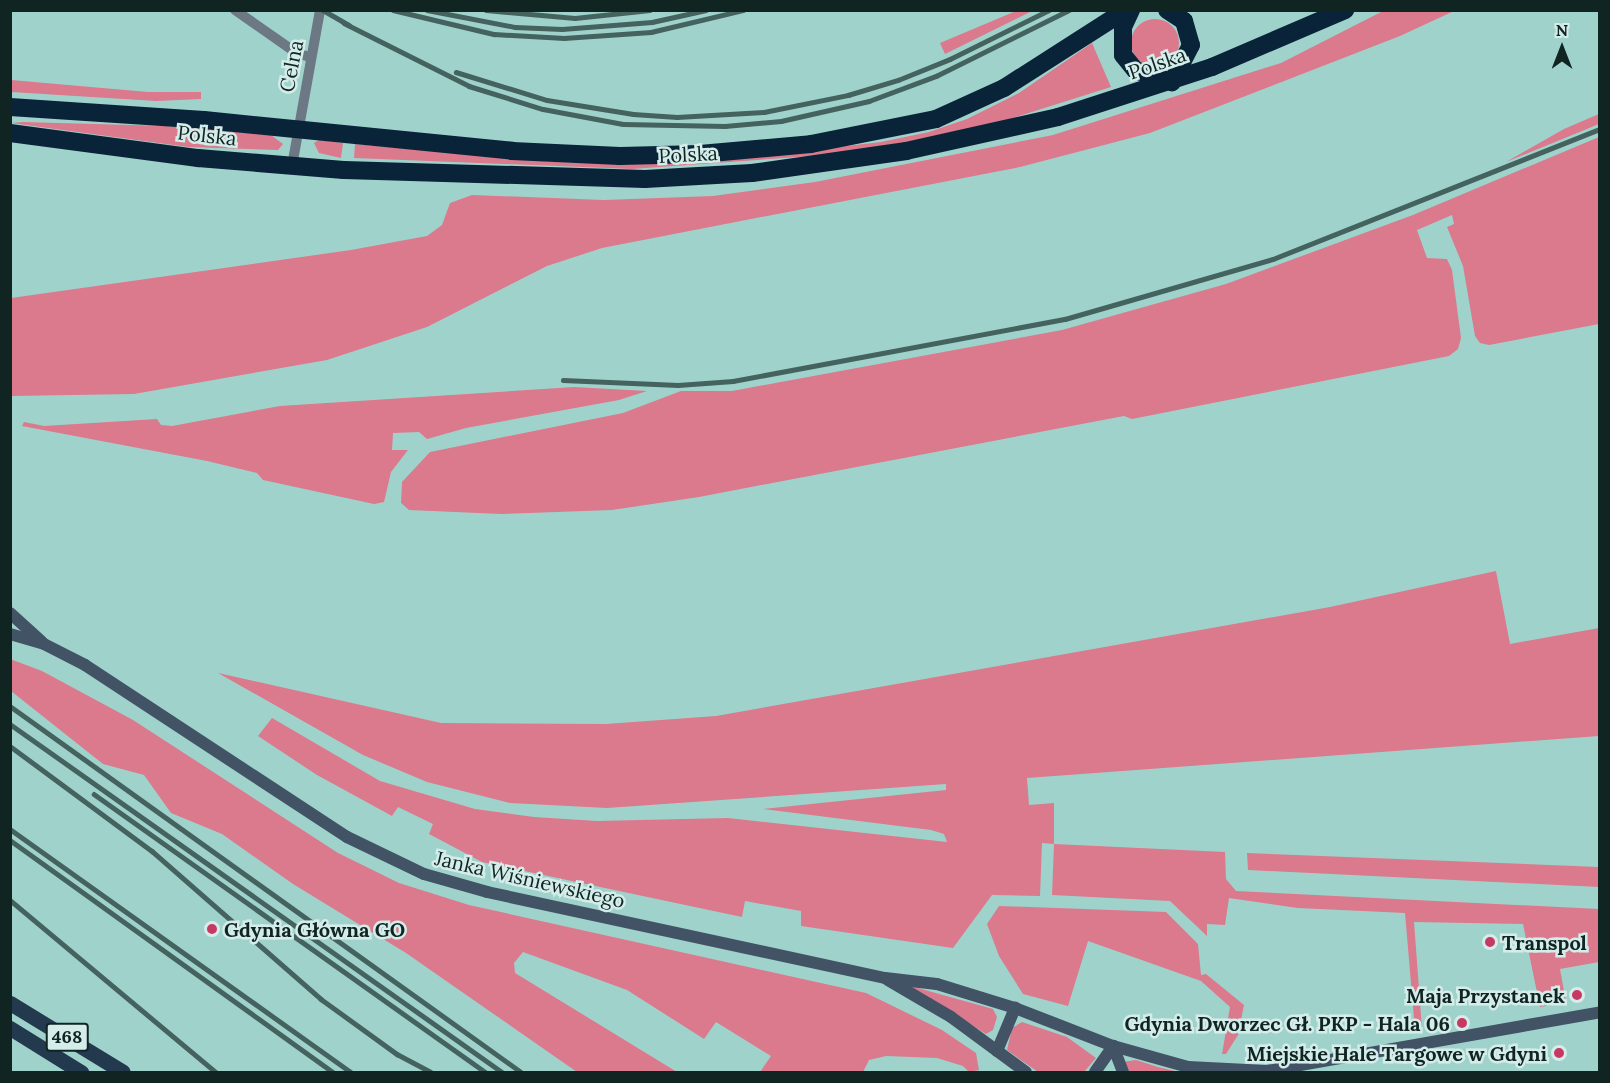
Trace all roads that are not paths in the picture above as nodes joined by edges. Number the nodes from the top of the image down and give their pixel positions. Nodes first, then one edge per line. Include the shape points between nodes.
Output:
1 (235, 10) edge
2 (320, 10) edge
3 (1129, 10) edge
4 (1167, 10) edge
5 (1346, 10) edge
6 (311, 57) junction
7 (1172, 82) junction
8 (10, 107) edge
9 (297, 129) junction
10 (10, 133) edge
11 (292, 166) junction
12 (10, 613) edge
13 (10, 634) edge
14 (44, 644) junction
15 (885, 978) junction
16 (10, 1003) edge
17 (1015, 1008) junction
18 (1599, 1012) edge
19 (10, 1028) edge
20 (1113, 1046) junction
21 (998, 1051) junction
22 (81, 1072) edge
23 (123, 1072) edge
24 (1026, 1072) edge
25 (1095, 1072) edge
26 (1123, 1072) edge

1 - 6 street via 298,54
2 - 6 street, Celna
3 - 7 highway via 1123,27 1123,56 1135,70
3 - 9 highway, Polska via 1004,88 961,110 891,130 811,144 700,154 570,155
4 - 7 highway via 1184,21 1190,33 1187,58
5 - 7 highway, Polska
6 - 9 street, Celna
7 - 11 highway, Polska via 993,134 830,164 752,173 633,179
8 - 9 highway, Polska
9 - 11 street, Celna
10 - 11 highway, Polska
12 - 14 main road, Janka Wiśniewskiego
13 - 14 main road, Janka Wiśniewskiego
14 - 15 main road, Janka Wiśniewskiego via 85,665 347,837 424,874 487,892
15 - 17 main road, Janka Wiśniewskiego via 937,984
15 - 21 main road, Janka Wiśniewskiego via 951,1017
16 - 23 main road, 468
17 - 20 main road, Janka Wiśniewskiego
17 - 21 main road
18 - 20 main road, Janka Wiśniewskiego via 1267,1071 1188,1067
19 - 22 main road, 468
20 - 25 main road
20 - 26 main road
21 - 24 main road, Janka Wiśniewskiego

